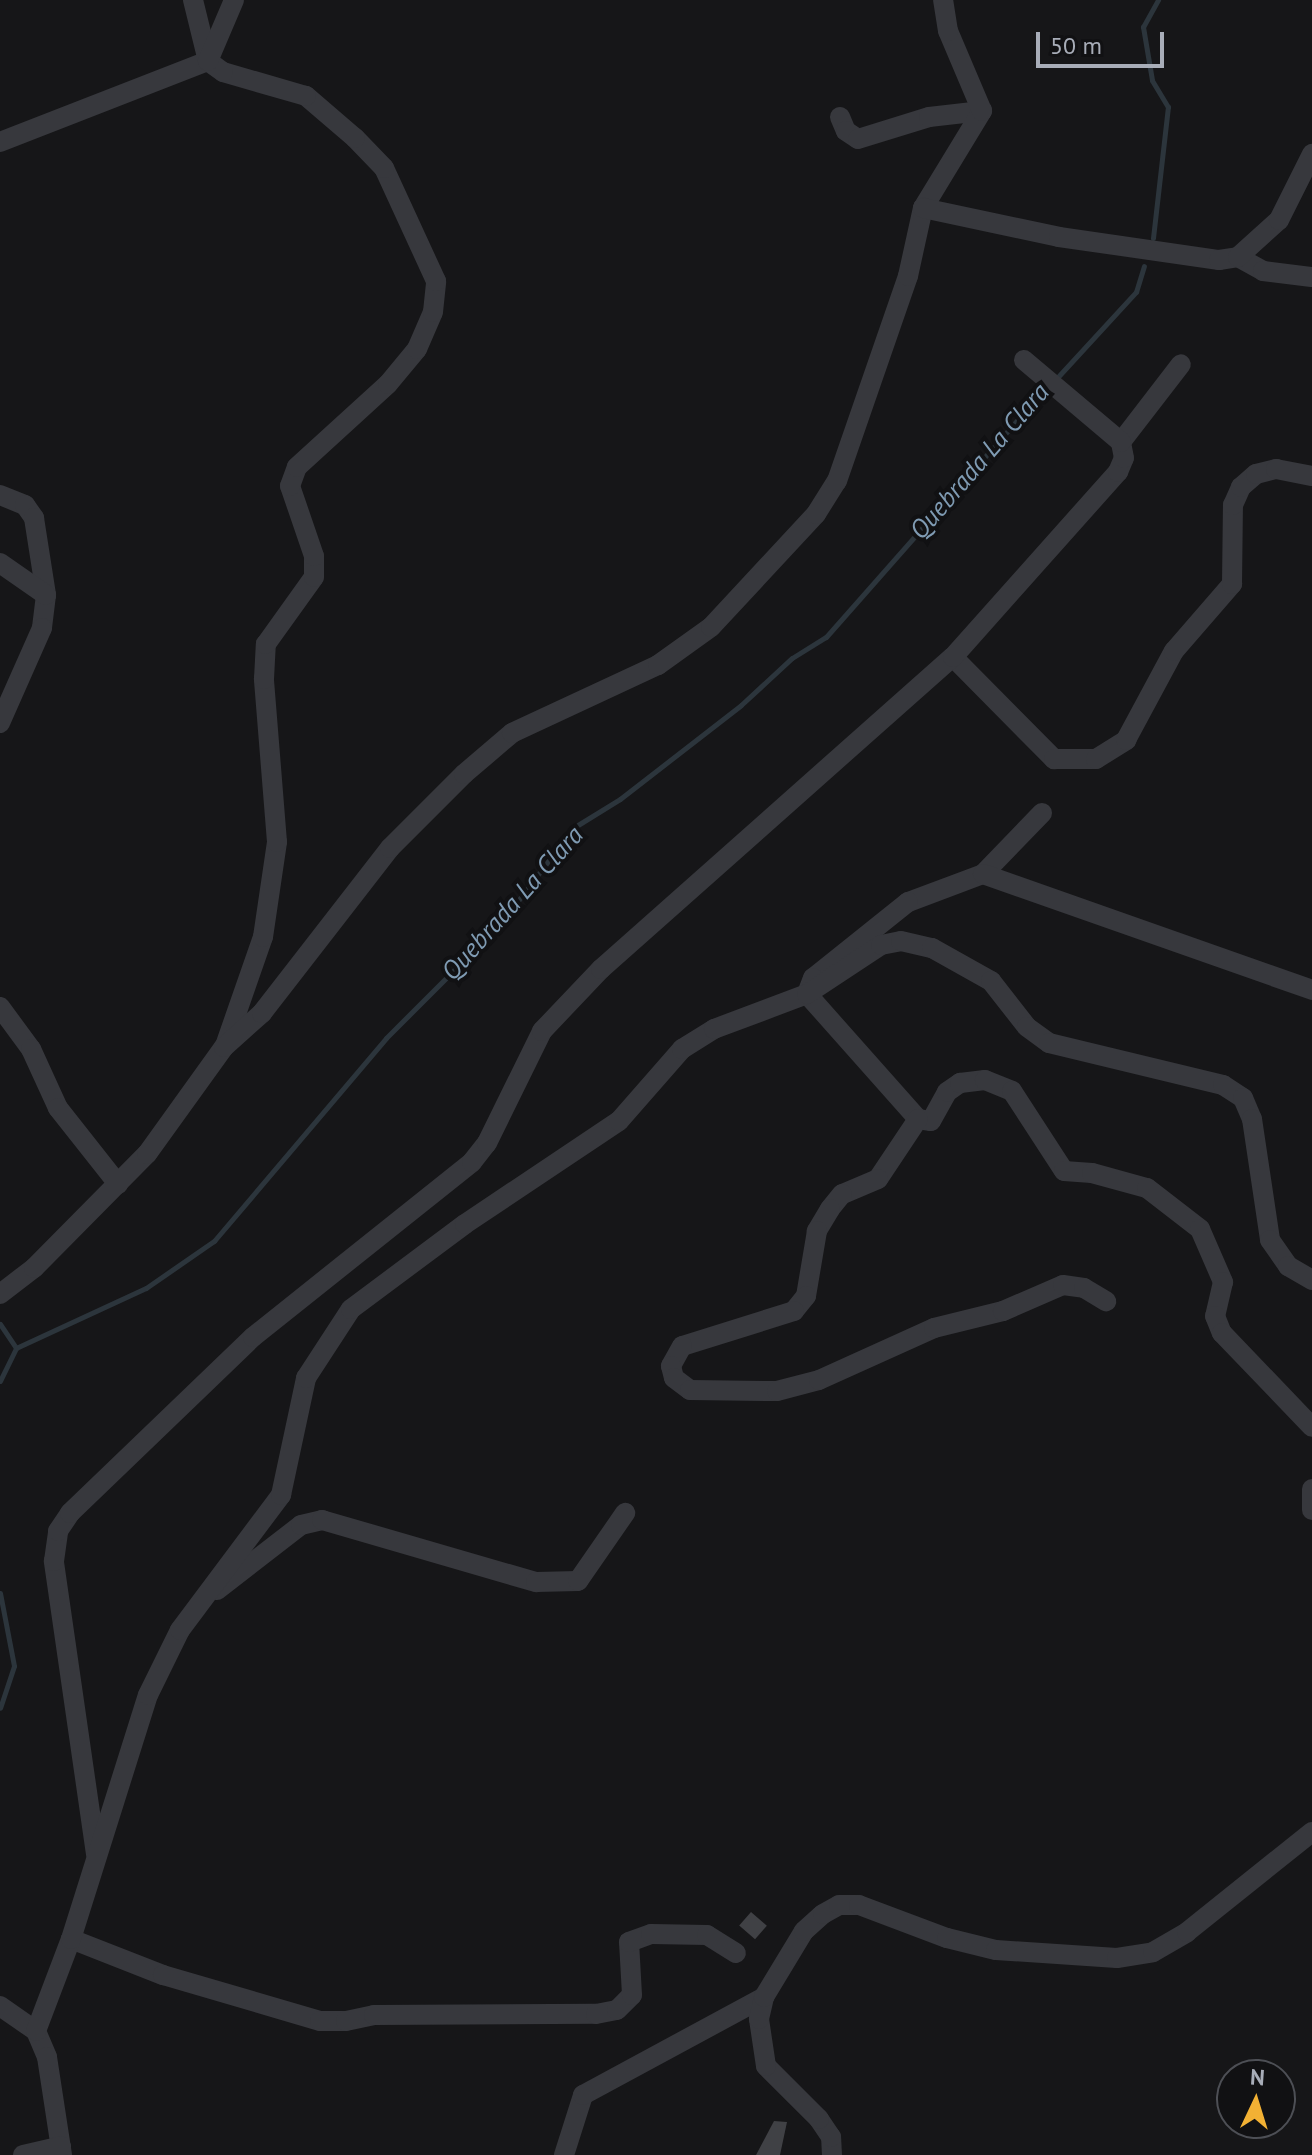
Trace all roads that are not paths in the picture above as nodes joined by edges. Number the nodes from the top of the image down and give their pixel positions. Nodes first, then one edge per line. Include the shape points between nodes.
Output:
1 (193, 0) edge
2 (234, 0) edge
3 (943, 0) edge
4 (208, 61) junction
5 (982, 111) junction
6 (840, 117) dead end
7 (0, 142) edge
8 (1312, 154) edge
9 (923, 208) junction
10 (1238, 257) junction
11 (1312, 277) edge
12 (1024, 360) dead end
13 (1181, 364) dead end
14 (1121, 442) junction
15 (1312, 476) edge
16 (0, 495) edge
17 (0, 563) edge
18 (46, 595) junction
19 (953, 657) junction
20 (0, 723) edge
21 (1042, 813) dead end
22 (983, 874) junction
23 (1312, 990) edge
24 (807, 994) junction
25 (0, 1007) edge
26 (224, 1047) junction
27 (918, 1119) junction
28 (118, 1184) junction
29 (1312, 1280) edge
30 (0, 1294) edge
31 (1106, 1301) dead end
32 (1312, 1427) edge
33 (1312, 1489) edge
34 (1312, 1510) edge
35 (625, 1513) dead end
36 (204, 1598) junction
37 (1312, 1832) edge
38 (97, 1862) junction
39 (71, 1939) junction
40 (736, 1953) dead end
41 (764, 1997) junction
42 (0, 2006) edge
43 (36, 2031) junction
44 (62, 2151) edge
45 (23, 2155) edge
46 (564, 2155) edge
47 (832, 2155) edge

1 - 4 street
2 - 4 street
3 - 5 street via 948,31
4 - 7 street
4 - 26 street via 223,72 306,96 355,138 384,168 436,281 433,312 417,349 388,384 297,467 290,486 314,556 314,577 266,644 277,842 263,937
5 - 6 street via 929,117 858,139 846,131
5 - 9 street
8 - 10 street via 1279,220
9 - 10 street via 1131,249 1219,260
9 - 26 street via 908,276 837,481 816,514 711,627 658,665 512,733 464,774 390,848 262,1013
10 - 11 street via 1263,271
12 - 14 street
13 - 14 street
14 - 19 street via 1124,458 1118,472
15 - 19 street via 1276,469 1256,474 1241,487 1233,505 1232,584 1174,651 1126,740 1096,759 1054,759
16 - 18 street via 25,505 34,518
17 - 18 street
18 - 20 street via 42,628
19 - 38 street via 601,969 542,1031 472,1162 253,1337 70,1513 58,1531 54,1561
21 - 22 street
22 - 23 street
22 - 24 street via 908,902 813,978
24 - 27 street
24 - 29 street via 881,945 917,945 991,981 1027,1027 1049,1043 1223,1085 1243,1098 1252,1119 1270,1240 1288,1266
24 - 36 street via 714,1029 682,1049 619,1121 465,1224 351,1309 306,1378 281,1495
25 - 28 street via 31,1049 58,1108
26 - 28 street via 147,1154
27 - 31 street via 878,1179 842,1194 830,1209 817,1231 806,1296 794,1311 682,1346 671,1366 674,1378 690,1390 777,1391 819,1380 934,1328 1003,1311 1063,1285 1084,1288
27 - 32 street via 931,1121 947,1092 960,1083 985,1080 1012,1091 1064,1171 1147,1188 1200,1229 1223,1282 1215,1316 1222,1333
28 - 30 street via 34,1268
33 - 34 street
35 - 36 street via 578,1581 521,1578 322,1520 301,1525 255,1566
36 - 38 street via 180,1630 148,1695
37 - 41 street via 1248,1888 1153,1952 1057,1958 996,1950 859,1905 839,1905 804,1931
38 - 39 street
39 - 40 street via 190,1983 320,2021 374,2015 596,2014 617,2010 632,1995 629,1942 651,1934 707,1935
39 - 43 street
41 - 46 street via 583,2095
41 - 47 street via 759,2019 766,2066 819,2119 831,2137
42 - 43 street
43 - 44 street via 47,2057
44 - 45 street

